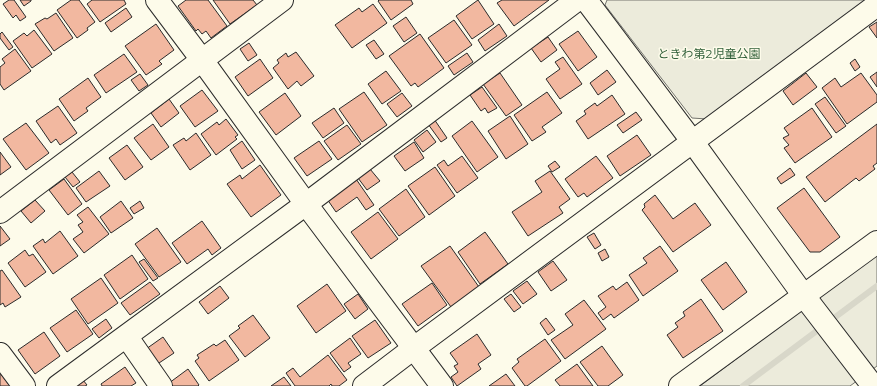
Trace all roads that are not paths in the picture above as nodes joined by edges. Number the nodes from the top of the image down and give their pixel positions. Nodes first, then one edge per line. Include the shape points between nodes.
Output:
1 (157, 0) edge
2 (282, 0) edge
3 (577, 0) edge
4 (586, 0) edge
5 (877, 5) edge
6 (202, 60) junction
7 (692, 141) junction
8 (306, 204) junction
9 (0, 212) edge
10 (877, 242) edge
11 (804, 296) junction
12 (127, 337) junction
13 (414, 348) junction
14 (0, 354) edge
15 (24, 386) edge
16 (58, 386) edge
17 (161, 386) edge
18 (364, 386) edge
19 (442, 386) edge
20 (680, 386) edge
21 (873, 386) edge

1 - 6 street
2 - 6 street
3 - 8 street
4 - 7 street
5 - 7 street
6 - 8 street
6 - 9 street
7 - 11 street
7 - 13 street
8 - 12 street
8 - 13 street
10 - 11 street
11 - 20 street
11 - 21 street
12 - 16 street
12 - 17 street
13 - 18 street
13 - 19 street
14 - 15 street

